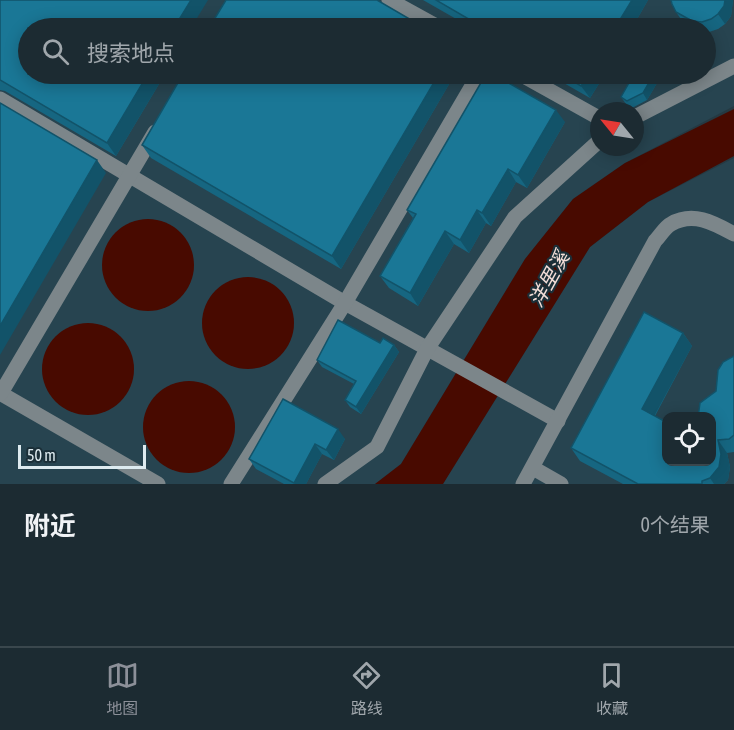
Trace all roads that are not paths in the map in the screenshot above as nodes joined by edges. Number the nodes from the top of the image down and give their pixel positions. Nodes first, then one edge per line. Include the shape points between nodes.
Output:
1 (389, 0) edge
2 (422, 18) edge
3 (734, 66) edge
4 (716, 75) edge
5 (473, 84) edge
6 (538, 84) edge
7 (699, 84) edge
8 (0, 99) edge
9 (644, 112) edge
10 (590, 113) edge
11 (165, 115) edge
12 (590, 149) edge
13 (130, 177) junction
14 (734, 234) edge
15 (345, 303) junction
16 (427, 349) junction
17 (0, 393) edge
18 (558, 421) junction
19 (533, 468) junction
20 (158, 484) edge
21 (231, 484) edge
22 (325, 484) edge
23 (523, 484) edge
24 (561, 484) edge

1 - 2 lane
3 - 4 lane
5 - 15 lane
6 - 10 lane
7 - 9 lane
8 - 13 lane
11 - 13 lane
12 - 16 lane via 515,217
13 - 15 lane
13 - 17 lane
14 - 18 lane via 693,217 670,224 655,241
15 - 16 lane
15 - 21 lane
16 - 18 lane
16 - 22 lane via 377,447
17 - 20 lane
18 - 19 lane
19 - 23 lane
19 - 24 lane

